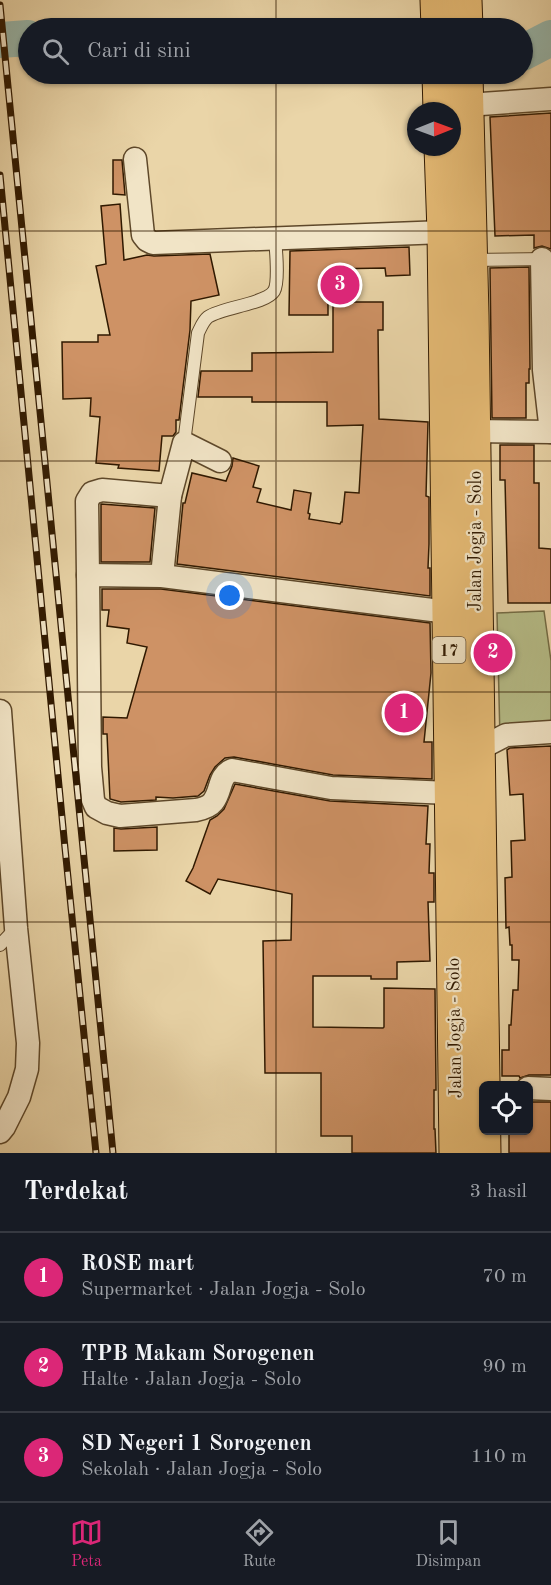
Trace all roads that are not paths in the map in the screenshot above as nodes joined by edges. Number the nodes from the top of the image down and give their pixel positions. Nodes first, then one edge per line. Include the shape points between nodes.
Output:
1 (437, 0) edge
2 (465, 0) edge
3 (438, 18) edge
4 (466, 18) edge
5 (453, 89) edge
6 (551, 99) edge
7 (441, 156) edge
8 (135, 159) dead end
9 (444, 232) junction
10 (275, 239) junction
11 (547, 259) edge
12 (471, 261) junction
13 (474, 430) junction
14 (551, 432) edge
15 (184, 443) junction
16 (220, 461) dead end
17 (170, 496) junction
18 (88, 575) junction
19 (162, 576) junction
20 (448, 612) junction
21 (0, 711) edge
22 (551, 732) edge
23 (477, 750) junction
24 (450, 793) junction
25 (16, 928) junction
26 (0, 945) edge
27 (491, 1081) edge
28 (533, 1088) edge
29 (551, 1089) edge
30 (0, 1131) edge
31 (486, 1135) edge
32 (456, 1153) edge
33 (484, 1153) edge

1 - 3 highway
2 - 4 highway
5 - 6 street
5 - 12 highway, Jalan Jogja - Solo / 17
7 - 9 highway, Jalan Jogja - Solo / 17
8 - 10 street via 143,235 147,240 153,243
9 - 10 street
9 - 20 highway, Jalan Jogja - Solo / 17
10 - 15 lane via 277,281 270,296 219,312 202,324
11 - 12 lane
11 - 14 street via 544,370
12 - 13 highway, Jalan Jogja - Solo / 17
13 - 14 street
13 - 23 highway, Jalan Jogja - Solo / 17
15 - 16 street
15 - 17 street
17 - 18 street via 102,490 92,493 87,501
17 - 19 street
18 - 19 street
18 - 24 street via 90,767 96,807 120,816 204,808 213,802 223,777 232,770 331,788
19 - 20 street
20 - 24 highway, Jalan Jogja - Solo / 17
21 - 25 street
22 - 23 street via 506,735
23 - 27 highway, Jalan Jogja - Solo / 17
24 - 32 highway, Jalan Jogja - Solo / 17
25 - 26 lane
25 - 30 street via 28,1043 27,1070 19,1097
28 - 29 street
31 - 33 highway, Jalan Jogja - Solo / 17

